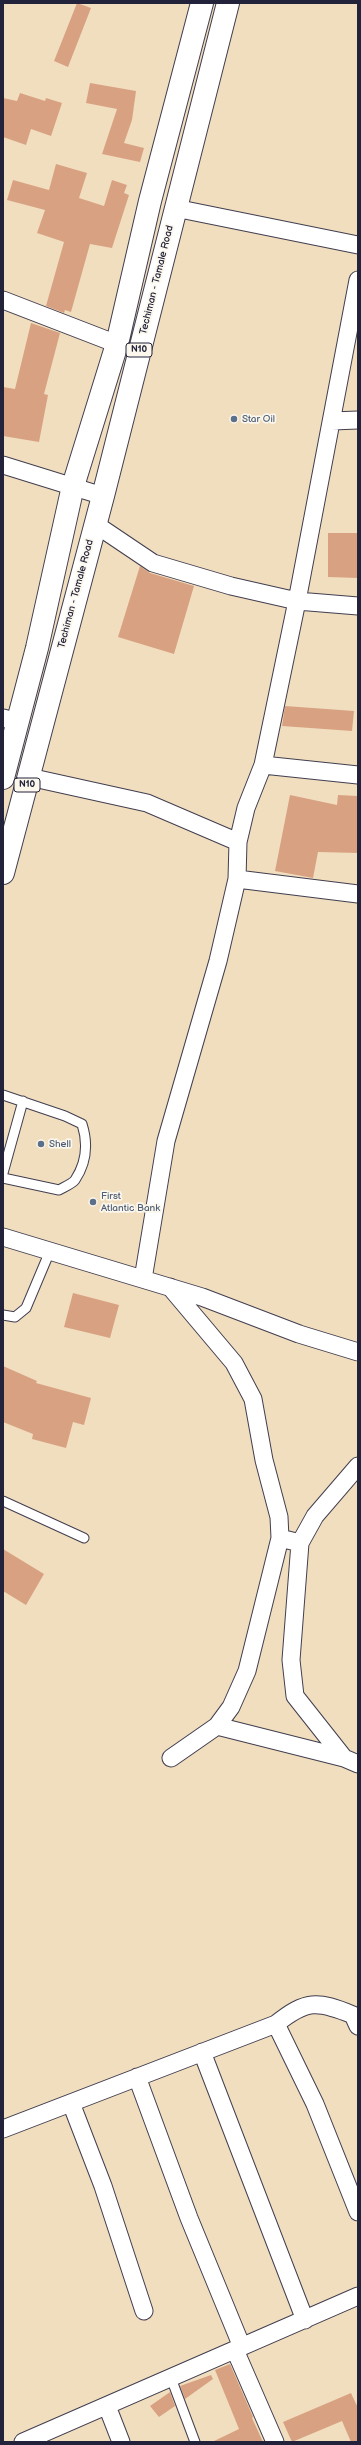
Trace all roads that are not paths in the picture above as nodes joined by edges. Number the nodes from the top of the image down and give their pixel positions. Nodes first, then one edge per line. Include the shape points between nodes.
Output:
1 (202, 3) edge
2 (228, 3) edge
3 (175, 208) junction
4 (358, 244) edge
5 (358, 280) edge
6 (3, 300) edge
7 (123, 317) junction
8 (146, 320) junction
9 (117, 344) junction
10 (358, 420) edge
11 (332, 421) junction
12 (3, 464) edge
13 (73, 486) junction
14 (103, 496) junction
15 (95, 524) junction
16 (297, 601) junction
17 (358, 606) edge
18 (10, 720) edge
19 (263, 765) junction
20 (358, 775) edge
21 (29, 776) junction
22 (3, 778) edge
23 (238, 842) junction
24 (3, 873) edge
25 (237, 879) junction
26 (358, 894) edge
27 (3, 1095) edge
28 (23, 1101) junction
29 (3, 1173) edge
30 (3, 1178) edge
31 (3, 1237) edge
32 (50, 1251) junction
33 (143, 1279) junction
34 (170, 1288) junction
35 (3, 1315) edge
36 (358, 1352) edge
37 (358, 1466) edge
38 (3, 1501) edge
39 (84, 1538) dead end
40 (280, 1538) junction
41 (300, 1543) junction
42 (217, 1726) junction
43 (171, 1758) dead end
44 (351, 1761) edge
45 (276, 2024) junction
46 (358, 2026) edge
47 (202, 2052) junction
48 (137, 2077) junction
49 (71, 2103) junction
50 (3, 2129) edge
51 (358, 2212) edge
52 (358, 2296) edge
53 (144, 2311) dead end
54 (305, 2320) junction
55 (239, 2349) junction
56 (171, 2378) junction
57 (107, 2406) junction
58 (24, 2442) edge
59 (121, 2442) edge
60 (195, 2442) edge
61 (275, 2442) edge

1 - 7 highway, N10
2 - 3 highway, Techiman - Tamale Road / N10
3 - 4 street
3 - 8 highway, Techiman - Tamale Road / N10
5 - 11 street
6 - 9 street
7 - 8 highway
7 - 9 highway, N10
8 - 14 highway, Techiman - Tamale Road / N10
9 - 13 highway, N10
10 - 11 street
11 - 16 street
12 - 13 street
13 - 14 street
13 - 18 highway, N10 via 37,648
14 - 15 highway, Techiman - Tamale Road / N10
15 - 16 street via 153,563 232,586
15 - 21 highway, Techiman - Tamale Road / N10
16 - 17 street
16 - 19 street
18 - 22 highway, N10
19 - 20 street
19 - 23 street via 246,808
21 - 23 street via 147,803
21 - 24 highway, N10
23 - 25 street
25 - 26 street
25 - 33 street via 218,961 166,1141
27 - 28 lane
28 - 29 lane
28 - 30 lane via 82,1124 86,1138 86,1155 75,1181 59,1190
31 - 32 street
32 - 33 street
32 - 35 lane via 26,1308 15,1317
33 - 34 street
34 - 36 street
34 - 40 street via 234,1363 254,1399
37 - 41 street via 315,1516
38 - 39 lane
40 - 41 street
40 - 42 street via 247,1671 232,1707
41 - 44 street via 291,1660 295,1696
42 - 43 street
42 - 44 street
45 - 46 street via 295,2008 310,2005 338,2009 353,2015
45 - 47 street
45 - 51 street via 315,2104
47 - 48 street
47 - 54 street
48 - 49 street
48 - 55 street
49 - 50 street
49 - 53 street via 103,2186
52 - 54 street
54 - 55 street
55 - 56 street
55 - 61 street
56 - 57 street
56 - 60 lane
57 - 58 street
57 - 59 street

